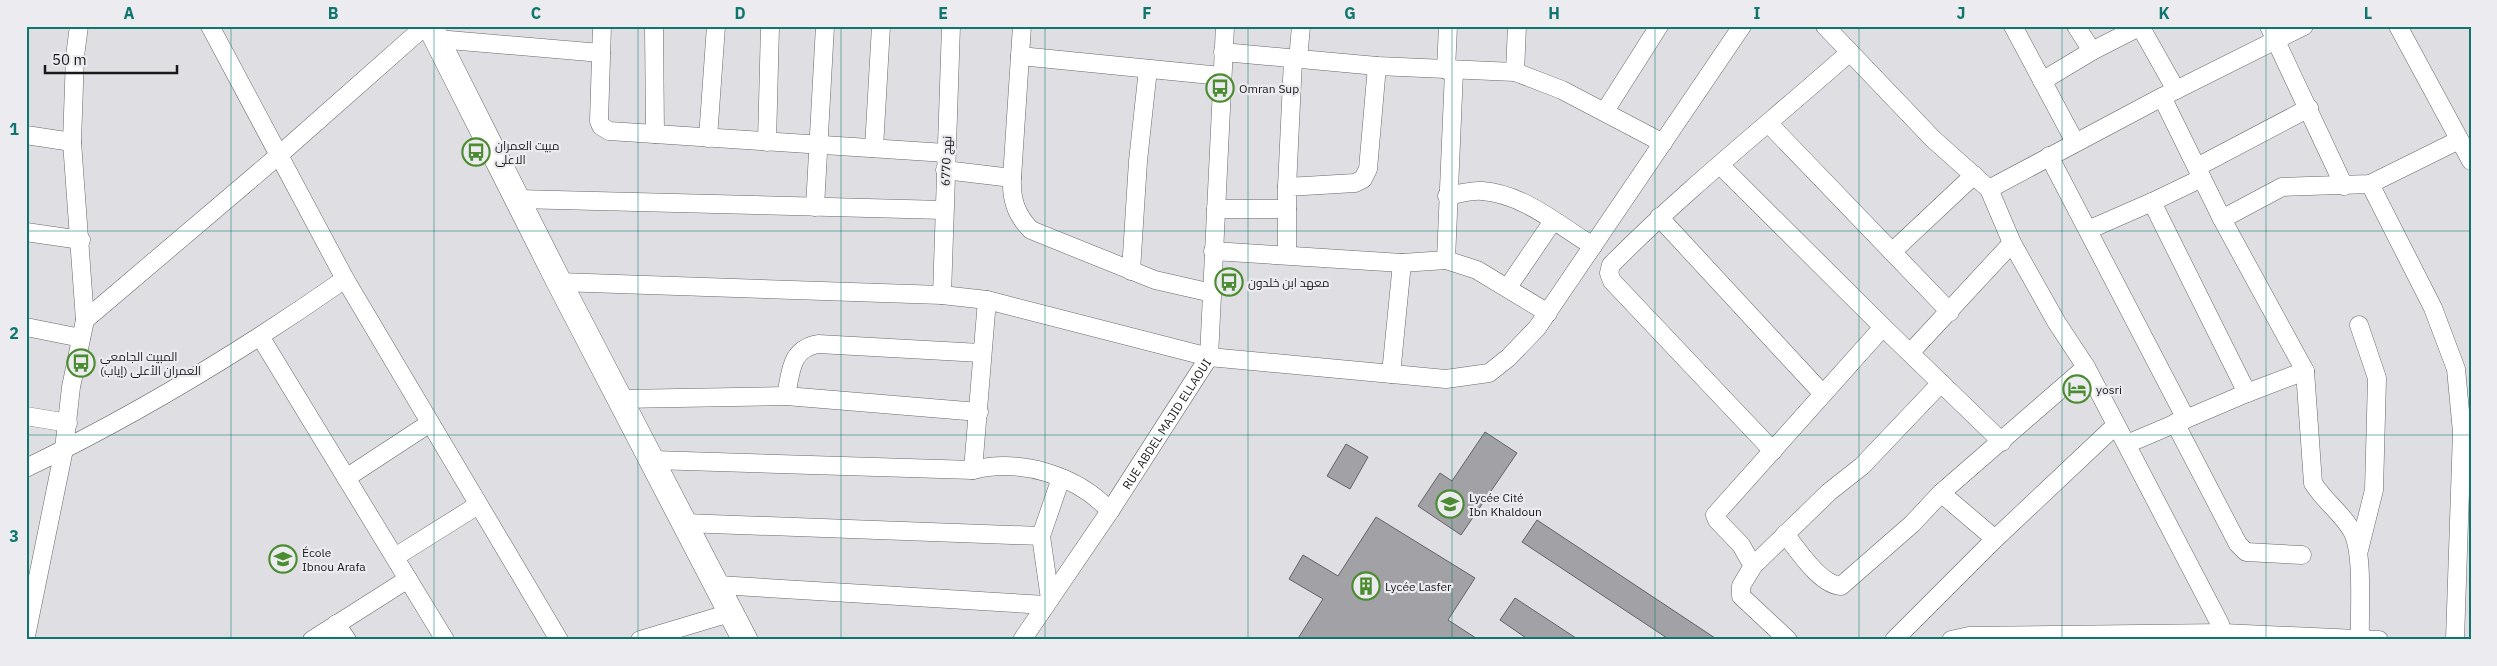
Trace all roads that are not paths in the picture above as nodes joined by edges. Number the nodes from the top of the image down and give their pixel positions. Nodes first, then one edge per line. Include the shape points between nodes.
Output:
1 (79, 26) edge
2 (210, 26) edge
3 (602, 26) edge
4 (654, 26) edge
5 (716, 26) edge
6 (770, 26) edge
7 (826, 26) edge
8 (881, 26) edge
9 (951, 26) edge
10 (1022, 26) edge
11 (1225, 26) edge
12 (1301, 26) edge
13 (1448, 26) edge
14 (1517, 26) edge
15 (1529, 26) edge
16 (1659, 26) edge
17 (1742, 26) edge
18 (1825, 26) edge
19 (2013, 26) edge
20 (2076, 26) edge
21 (2140, 26) edge
22 (2304, 26) edge
23 (2398, 26) edge
24 (431, 31) edge
25 (2273, 33) edge
26 (1516, 44) junction
27 (2092, 51) junction
28 (1223, 52) junction
29 (1850, 52) junction
30 (602, 53) junction
31 (1020, 56) junction
32 (1296, 60) junction
33 (1377, 66) junction
34 (1148, 69) junction
35 (1450, 70) junction
36 (1515, 72) junction
37 (1221, 76) junction
38 (2042, 81) junction
39 (2169, 93) junction
40 (2309, 108) junction
41 (1605, 111) junction
42 (1769, 124) junction
43 (655, 134) junction
44 (26, 136) edge
45 (708, 138) junction
46 (2459, 140) junction
47 (72, 142) junction
48 (766, 142) junction
49 (2075, 142) junction
50 (1663, 144) junction
51 (817, 145) junction
52 (874, 148) junction
53 (278, 156) junction
54 (2049, 156) junction
55 (2471, 160) edge
56 (945, 162) junction
57 (1720, 165) junction
58 (2199, 173) junction
59 (1974, 174) junction
60 (1012, 178) junction
61 (2370, 184) junction
62 (2344, 186) junction
63 (1288, 187) junction
64 (1989, 189) junction
65 (1447, 196) junction
66 (516, 199) junction
67 (2152, 202) junction
68 (815, 206) junction
69 (1216, 209) junction
70 (1287, 209) junction
71 (944, 210) junction
72 (1658, 217) junction
73 (2222, 219) junction
74 (1553, 221) junction
75 (2088, 230) junction
76 (26, 232) edge
77 (81, 240) junction
78 (2012, 243) junction
79 (1593, 246) junction
80 (1213, 251) junction
81 (1892, 252) junction
82 (1286, 255) junction
83 (1446, 260) junction
84 (1402, 263) junction
85 (1131, 271) junction
86 (345, 279) junction
87 (559, 282) junction
88 (1508, 287) junction
89 (1212, 293) junction
90 (942, 295) junction
91 (987, 300) junction
92 (1950, 312) junction
93 (1548, 313) junction
94 (85, 320) junction
95 (2359, 325) dead end
96 (26, 327) edge
97 (1883, 327) junction
98 (81, 338) junction
99 (261, 338) junction
100 (981, 353) junction
101 (1910, 353) junction
102 (1209, 357) junction
103 (2086, 367) junction
104 (2305, 371) junction
105 (1392, 374) junction
106 (1941, 383) junction
107 (1822, 393) junction
108 (2247, 393) junction
109 (786, 396) junction
110 (621, 399) junction
111 (979, 412) junction
112 (26, 416) edge
113 (2180, 421) junction
114 (68, 423) junction
115 (430, 423) junction
116 (2116, 425) junction
117 (2002, 442) junction
118 (2127, 444) junction
119 (64, 450) junction
120 (1773, 451) junction
121 (652, 460) junction
122 (26, 468) edge
123 (973, 470) junction
124 (346, 478) junction
125 (1061, 478) junction
126 (1941, 493) junction
127 (478, 505) junction
128 (1110, 511) junction
129 (684, 523) junction
130 (1785, 534) junction
131 (1041, 536) junction
132 (1995, 539) junction
133 (2359, 550) junction
134 (2302, 556) dead end
135 (395, 557) junction
136 (1752, 566) junction
137 (408, 579) junction
138 (718, 585) junction
139 (1048, 602) junction
140 (730, 613) junction
141 (336, 624) junction
142 (26, 636) edge
143 (2223, 636) edge
144 (2078, 637) edge
145 (2286, 638) edge
146 (2360, 638) junction
147 (312, 640) edge
148 (347, 640) edge
149 (445, 640) edge
150 (559, 640) edge
151 (640, 640) edge
152 (745, 640) edge
153 (1022, 640) edge
154 (1788, 640) edge
155 (1894, 640) edge
156 (1951, 640) edge
157 (2340, 640) edge
158 (2379, 640) edge
159 (2455, 640) edge

1 - 47 street
2 - 53 street
3 - 30 street
4 - 43 street
5 - 45 street
6 - 48 street
7 - 51 street
8 - 52 street
9 - 56 street, نهج 6770
10 - 31 street
11 - 28 street, RUE ABDEL MAJID ELLAOUI
12 - 32 street
13 - 35 street
14 - 26 street
15 - 26 street
16 - 41 street
17 - 50 street
18 - 29 street
19 - 38 street
20 - 27 street
21 - 27 street
21 - 39 street
22 - 25 street
23 - 46 street
24 - 30 street
24 - 53 street
24 - 66 street
25 - 39 street
25 - 40 street
26 - 36 street
27 - 38 street
28 - 32 street
28 - 37 street, RUE ABDEL MAJID ELLAOUI
29 - 42 street
29 - 59 street via 1933,139
30 - 43 street via 601,126 609,131
31 - 34 street
31 - 60 street
32 - 33 street
32 - 63 street
33 - 35 street
33 - 63 street via 1368,169 1363,178 1354,183
34 - 37 street
34 - 85 street
35 - 36 street
35 - 65 street
36 - 41 street
37 - 69 street, RUE ABDEL MAJID ELLAOUI
38 - 49 street
39 - 49 street
39 - 58 street
40 - 58 street
40 - 62 street
41 - 50 street
42 - 57 street
42 - 81 street
43 - 45 street
44 - 47 street
45 - 48 street
46 - 55 street
46 - 61 street
47 - 77 street
48 - 51 street
49 - 54 street
50 - 79 street
51 - 52 street
51 - 68 street
52 - 56 street
53 - 86 street
53 - 94 street
54 - 64 street
54 - 75 street
56 - 60 street
56 - 71 street, نهج 6770
57 - 72 street
57 - 97 street
58 - 67 street
58 - 73 street
59 - 64 street
59 - 81 street
60 - 85 street via 1013,199 1020,220 1031,230
61 - 62 street
61 - 159 street via 2433,308 2456,369 2462,432
62 - 73 street via 2282,187
63 - 70 street
64 - 78 street
65 - 74 street via 1480,191 1509,196
65 - 83 street
66 - 68 street
66 - 87 street
67 - 75 street
67 - 108 street
68 - 71 street
69 - 70 street
69 - 80 street, RUE ABDEL MAJID ELLAOUI
70 - 82 street
71 - 90 street, نهج 6770
72 - 107 street
72 - 120 street via 1611,265 1612,281
73 - 104 street
74 - 79 street
74 - 88 street
75 - 113 street
76 - 77 street
77 - 94 street
78 - 92 street
78 - 103 street
79 - 93 street
80 - 82 street
80 - 89 street, RUE ABDEL MAJID ELLAOUI
81 - 92 street
82 - 84 street
83 - 84 street
83 - 88 street via 1476,270
84 - 105 street
85 - 89 street
86 - 99 street
86 - 115 street
87 - 90 street
87 - 110 street
88 - 93 street
89 - 102 street, RUE ABDEL MAJID ELLAOUI
90 - 91 street
91 - 100 street
91 - 102 street
92 - 101 street
93 - 105 street via 1520,346 1489,373 1446,379
94 - 98 street
95 - 133 street via 2377,378 2374,490
96 - 98 street
97 - 101 street
97 - 107 street
98 - 114 street
99 - 119 street via 152,403
99 - 124 street
100 - 109 street via 808,346 800,350 794,361
100 - 111 street
101 - 106 street
102 - 105 street
102 - 128 street, RUE ABDEL MAJID ELLAOUI
103 - 116 street
103 - 117 street
104 - 108 street
104 - 133 street via 2313,483 2352,531
106 - 117 street
106 - 130 street via 1862,466
107 - 120 street
108 - 113 street
109 - 110 street
109 - 111 street
110 - 121 street
111 - 123 street
112 - 114 street
113 - 118 street
113 - 134 street via 2238,544 2246,552
114 - 119 street
115 - 124 street
115 - 127 street
116 - 118 street
116 - 132 street
117 - 126 street
118 - 143 street
119 - 122 street
119 - 142 street
120 - 136 street via 1715,514
121 - 123 street
121 - 129 street
123 - 125 street via 991,465 1014,465
124 - 135 street
125 - 128 street via 1097,497
125 - 131 street
126 - 130 street via 1912,524 1841,586 1829,582 1810,566
126 - 132 street
127 - 135 street
127 - 150 street
128 - 139 street, RUE ABDEL MAJID ELLAOUI
129 - 131 street
129 - 138 street
130 - 136 street
131 - 139 street
132 - 155 street
133 - 146 street
135 - 137 street
136 - 154 street via 1741,586 1741,596
137 - 141 street
137 - 149 street
138 - 139 street
138 - 140 street
139 - 153 street, RUE ABDEL MAJID ELLAOUI
140 - 151 street
140 - 152 street
141 - 147 street
141 - 148 street
143 - 144 street
143 - 145 street
144 - 156 street via 1969,636
145 - 157 street
146 - 157 street
146 - 158 street

